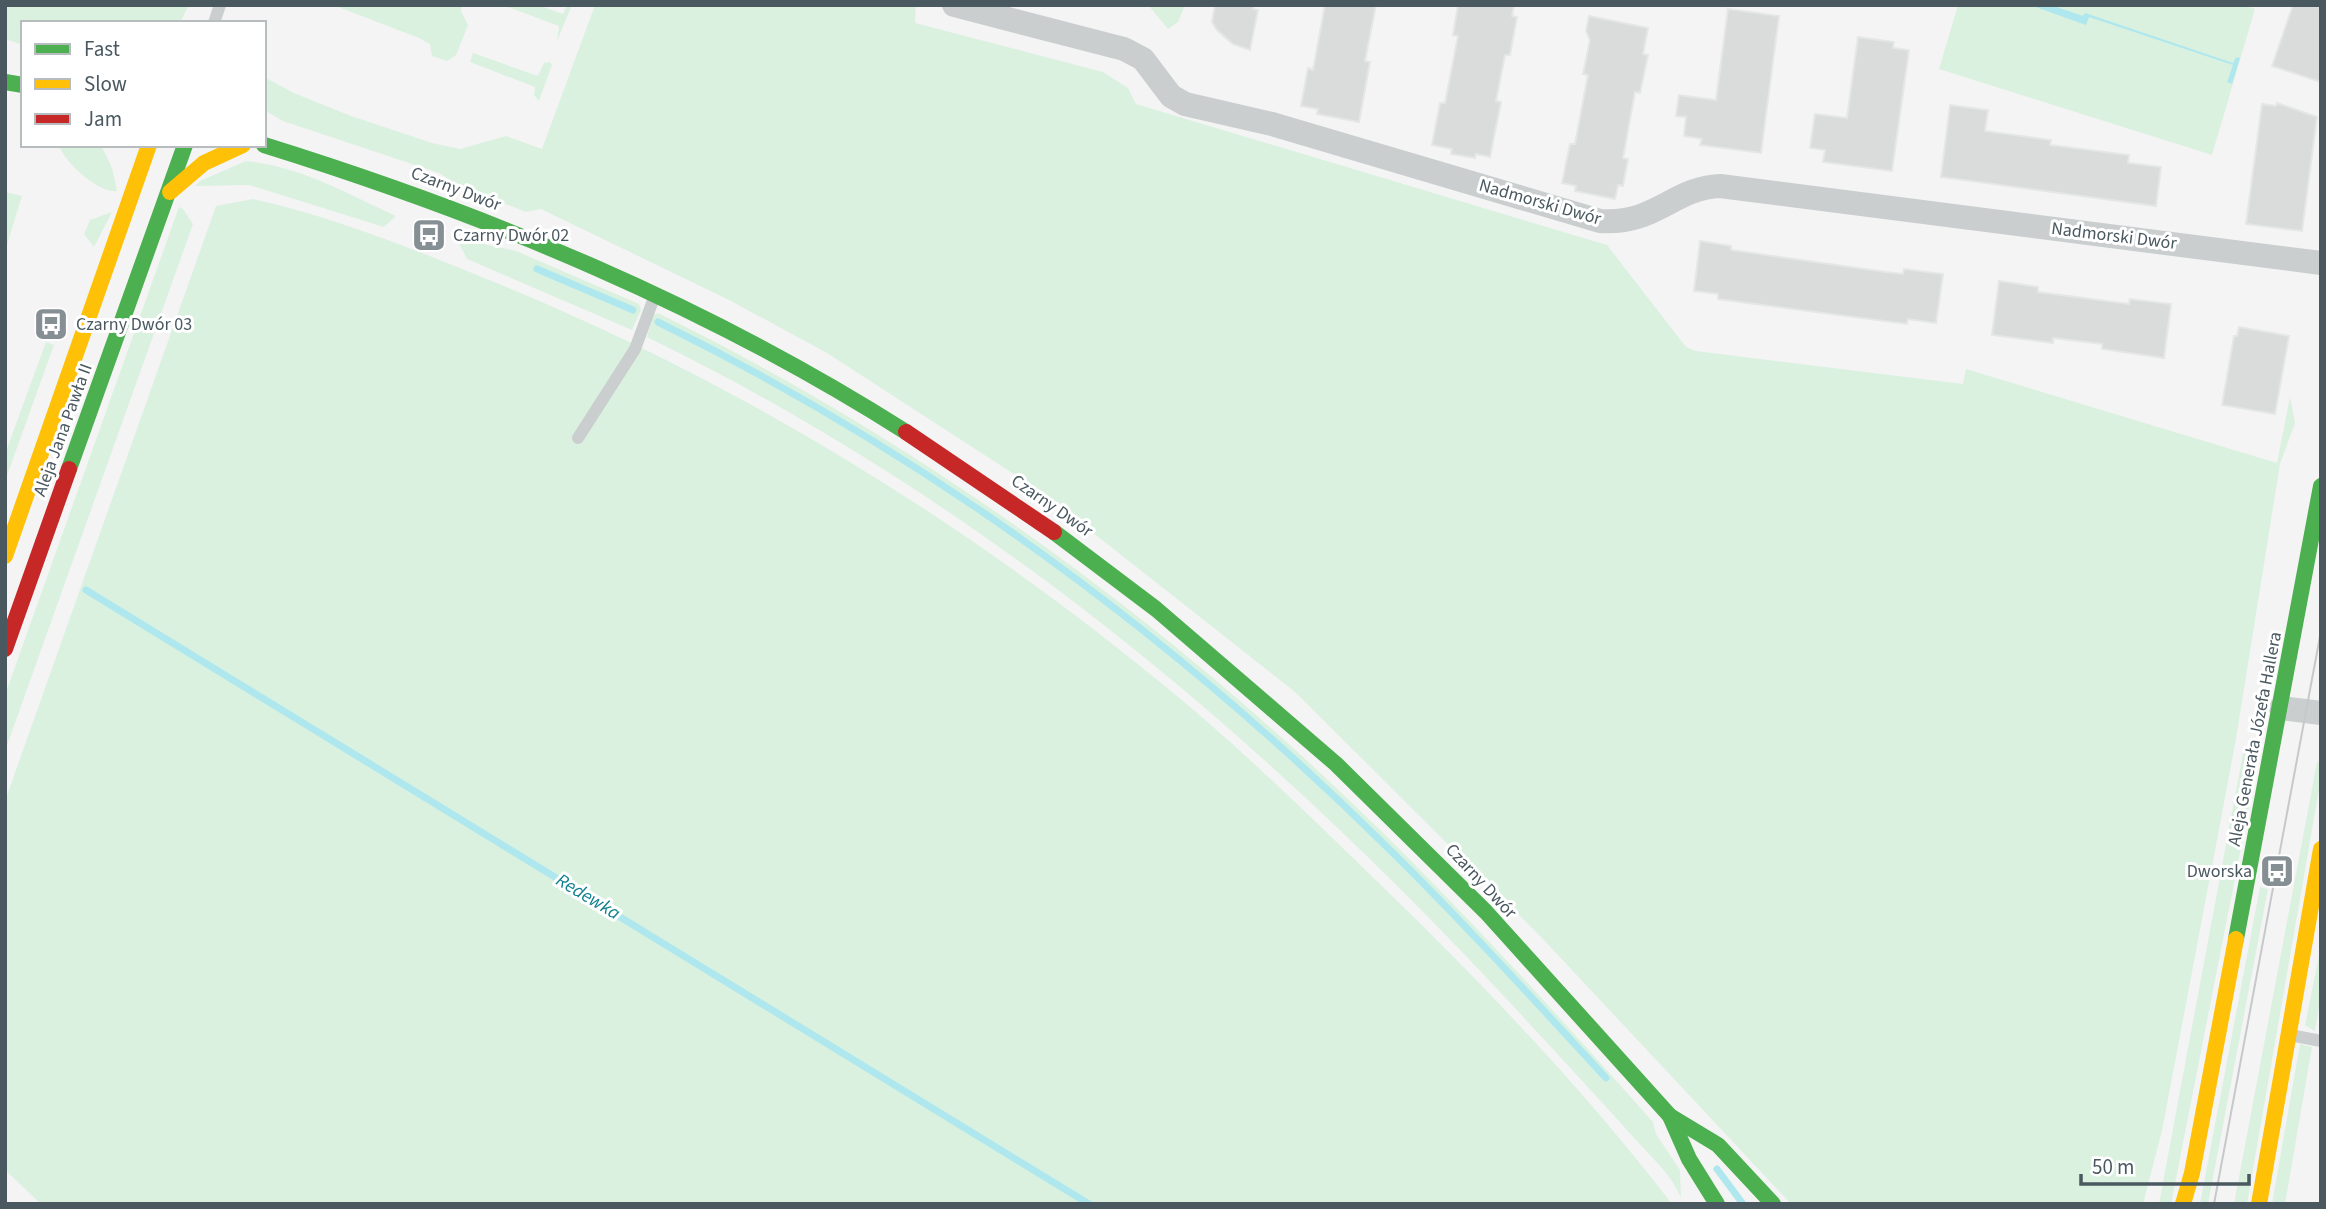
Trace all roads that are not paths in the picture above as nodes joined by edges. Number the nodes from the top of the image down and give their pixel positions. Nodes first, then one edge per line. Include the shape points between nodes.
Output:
1 (954, 5) edge
2 (266, 146) edge
3 (148, 147) edge
4 (184, 147) edge
5 (236, 147) edge
6 (168, 194) junction
7 (2321, 263) edge
8 (656, 293) junction
9 (578, 439) dead end
10 (2321, 486) edge
11 (5, 556) edge
12 (14, 594) edge
13 (5, 649) edge
14 (2281, 708) junction
15 (2321, 713) edge
16 (2321, 849) edge
17 (2288, 1035) junction
18 (2321, 1041) edge
19 (1670, 1115) junction
20 (1717, 1204) edge
21 (1773, 1204) edge
22 (2183, 1204) edge
23 (2259, 1204) edge

1 - 7 street, Nadmorski Dwór via 1124,49 1143,59 1171,96 1185,104 1272,124 1600,221 1642,218 1689,193 1720,186
2 - 8 main road, Czarny Dwór via 452,207
3 - 11 main road, Aleja Jana Pawła II
4 - 6 main road, Aleja Jana Pawła II
5 - 6 main road via 194,167
6 - 12 main road, Aleja Jana Pawła II
8 - 9 lane via 635,349
8 - 19 main road, Czarny Dwór via 889,420 1026,511 1167,617 1295,726 1424,849
10 - 14 main road, Aleja Generała Józefa Hallera
12 - 13 main road, Aleja Jana Pawła II
14 - 15 street
14 - 22 main road, Aleja Generała Józefa Hallera
16 - 17 main road
17 - 18 lane
17 - 23 main road
19 - 20 main road, Czarny Dwór via 1689,1159
19 - 21 main road, Czarny Dwór via 1718,1145

